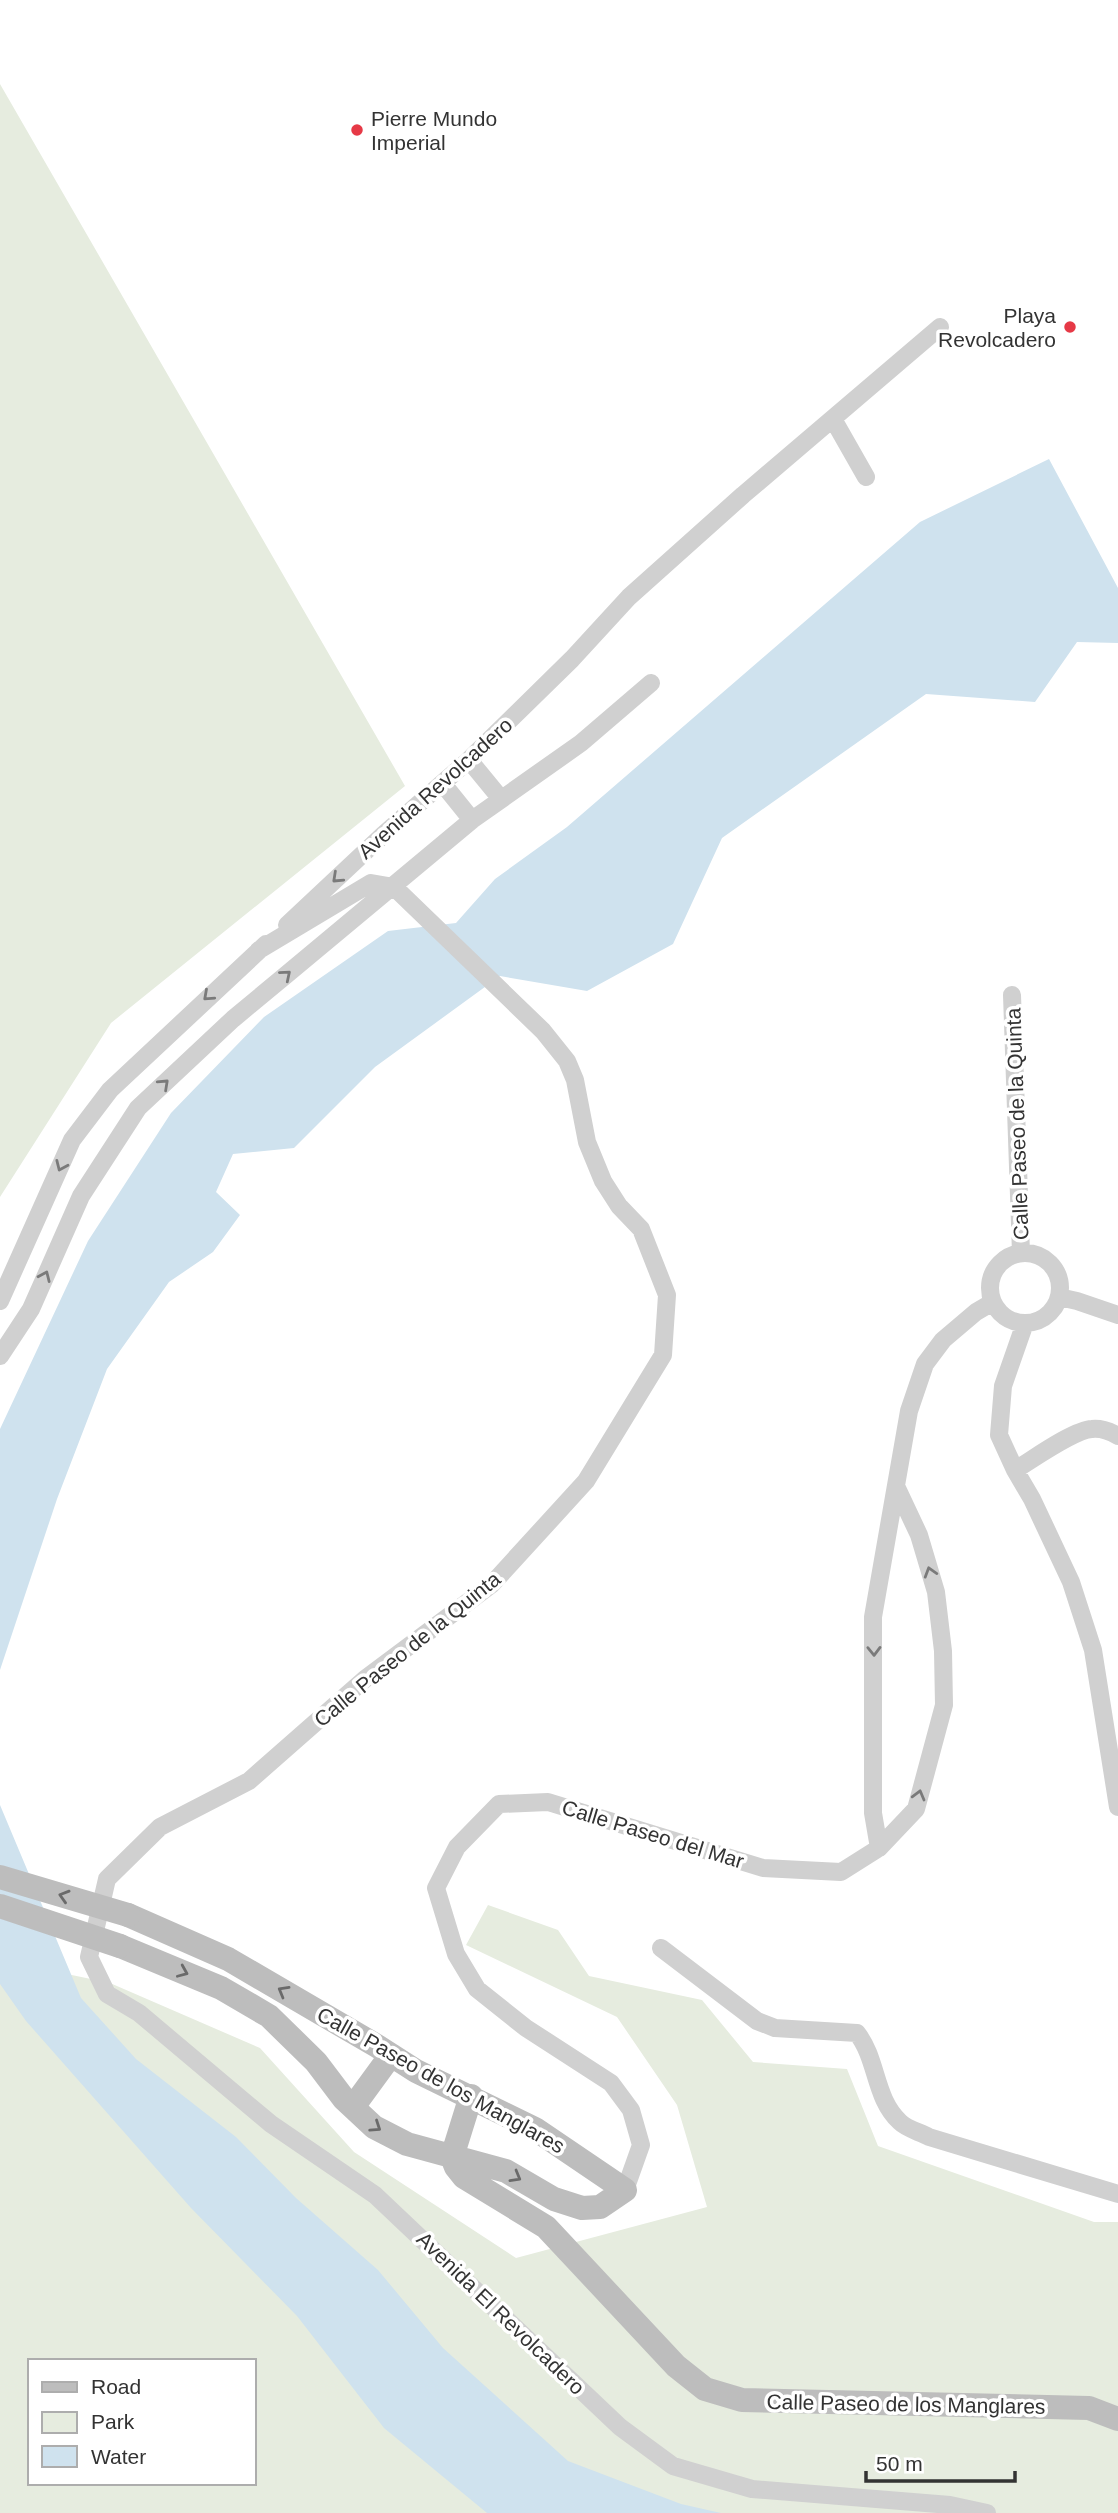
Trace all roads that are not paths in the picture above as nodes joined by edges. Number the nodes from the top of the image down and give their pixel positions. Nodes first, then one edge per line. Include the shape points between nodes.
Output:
1 (940, 327) dead end
2 (833, 419) junction
3 (866, 477) dead end
4 (651, 683) dead end
5 (470, 760) junction
6 (443, 784) junction
7 (501, 799) junction
8 (472, 820) junction
9 (394, 887) junction
10 (259, 950) junction
11 (1012, 995) dead end
12 (1021, 1253) junction
13 (1059, 1297) junction
14 (1, 1299) edge
15 (993, 1302) junction
16 (31, 1309) junction
17 (1118, 1315) edge
18 (1025, 1323) junction
19 (0, 1356) edge
20 (1118, 1436) edge
21 (1015, 1470) junction
22 (896, 1486) junction
23 (1118, 1807) edge
24 (879, 1848) junction
25 (0, 1877) edge
26 (0, 1906) edge
27 (660, 1948) dead end
28 (89, 1957) joint
29 (391, 2055) junction
30 (471, 2096) junction
31 (353, 2107) junction
32 (452, 2157) junction
33 (625, 2190) junction
34 (1118, 2194) edge
35 (1118, 2419) edge
36 (988, 2513) edge

1 - 2 street, Avenida Revolcadero
2 - 3 street
2 - 5 street, Avenida Revolcadero via 629,597
4 - 7 street via 580,743
5 - 6 street, Avenida Revolcadero
5 - 7 street
6 - 8 street
6 -> 10 street, Avenida Revolcadero
7 - 8 street
8 - 9 street
9 - 10 street via 370,883
16 -> 9 street via 80,1195 138,1108 233,1019
9 - 28 street, Calle Paseo de la Quinta via 543,1031 567,1061 587,1142 603,1181 641,1229 667,1296 663,1355 586,1481 492,1584 365,1679 249,1781 160,1827 107,1879
10 -> 14 street, Avenida Revolcadero via 142,1058 72,1140
11 - 12 street, Calle Paseo de la Quinta
12 - 13 street via 1052,1265 1058,1275
12 - 15 street via 1002,1262 993,1274
13 - 17 street
13 - 18 street via 1050,1313
14 - 16 street
15 - 18 street via 1012,1321
15 - 22 street via 943,1340 925,1364 909,1411
16 - 19 street
18 - 21 street via 1003,1386 999,1435
20 - 21 street via 1091,1429
21 - 23 street via 1072,1582 1093,1650
22 -> 24 street via 873,1617 873,1813
24 -> 22 street, Calle Paseo del Mar via 916,1809 944,1705 936,1592 919,1535
24 - 33 street, Calle Paseo del Mar via 841,1872 763,1868 548,1802 499,1804 457,1847 436,1888 456,1954 477,1989 526,2028 611,2083 631,2110 641,2145
29 -> 25 main road, Calle Paseo de los Manglares, bridge via 228,1959 128,1916
26 -> 31 main road, Calle Paseo de los Manglares, bridge via 120,1946 221,1988 269,2016
27 - 34 street via 757,2021 775,2028 857,2033 866,2045 884,2104 901,2124 929,2137
28 - 36 street, Avenida El Revolcadero via 107,1994 139,2013 271,2124 375,2194 620,2427 673,2466 752,2489 950,2505
29 - 30 main road, Calle Paseo de los Manglares
29 - 31 main road
30 - 32 main road
30 - 33 main road, Calle Paseo de los Manglares via 535,2129
31 -> 32 main road, Calle Paseo de los Manglares via 373,2127 407,2144
32 -> 33 main road, Calle Paseo de los Manglares via 506,2171 554,2199 582,2208 600,2207
32 - 35 main road, Calle Paseo de los Manglares via 464,2178 546,2227 676,2366 705,2389 742,2400 1089,2408

